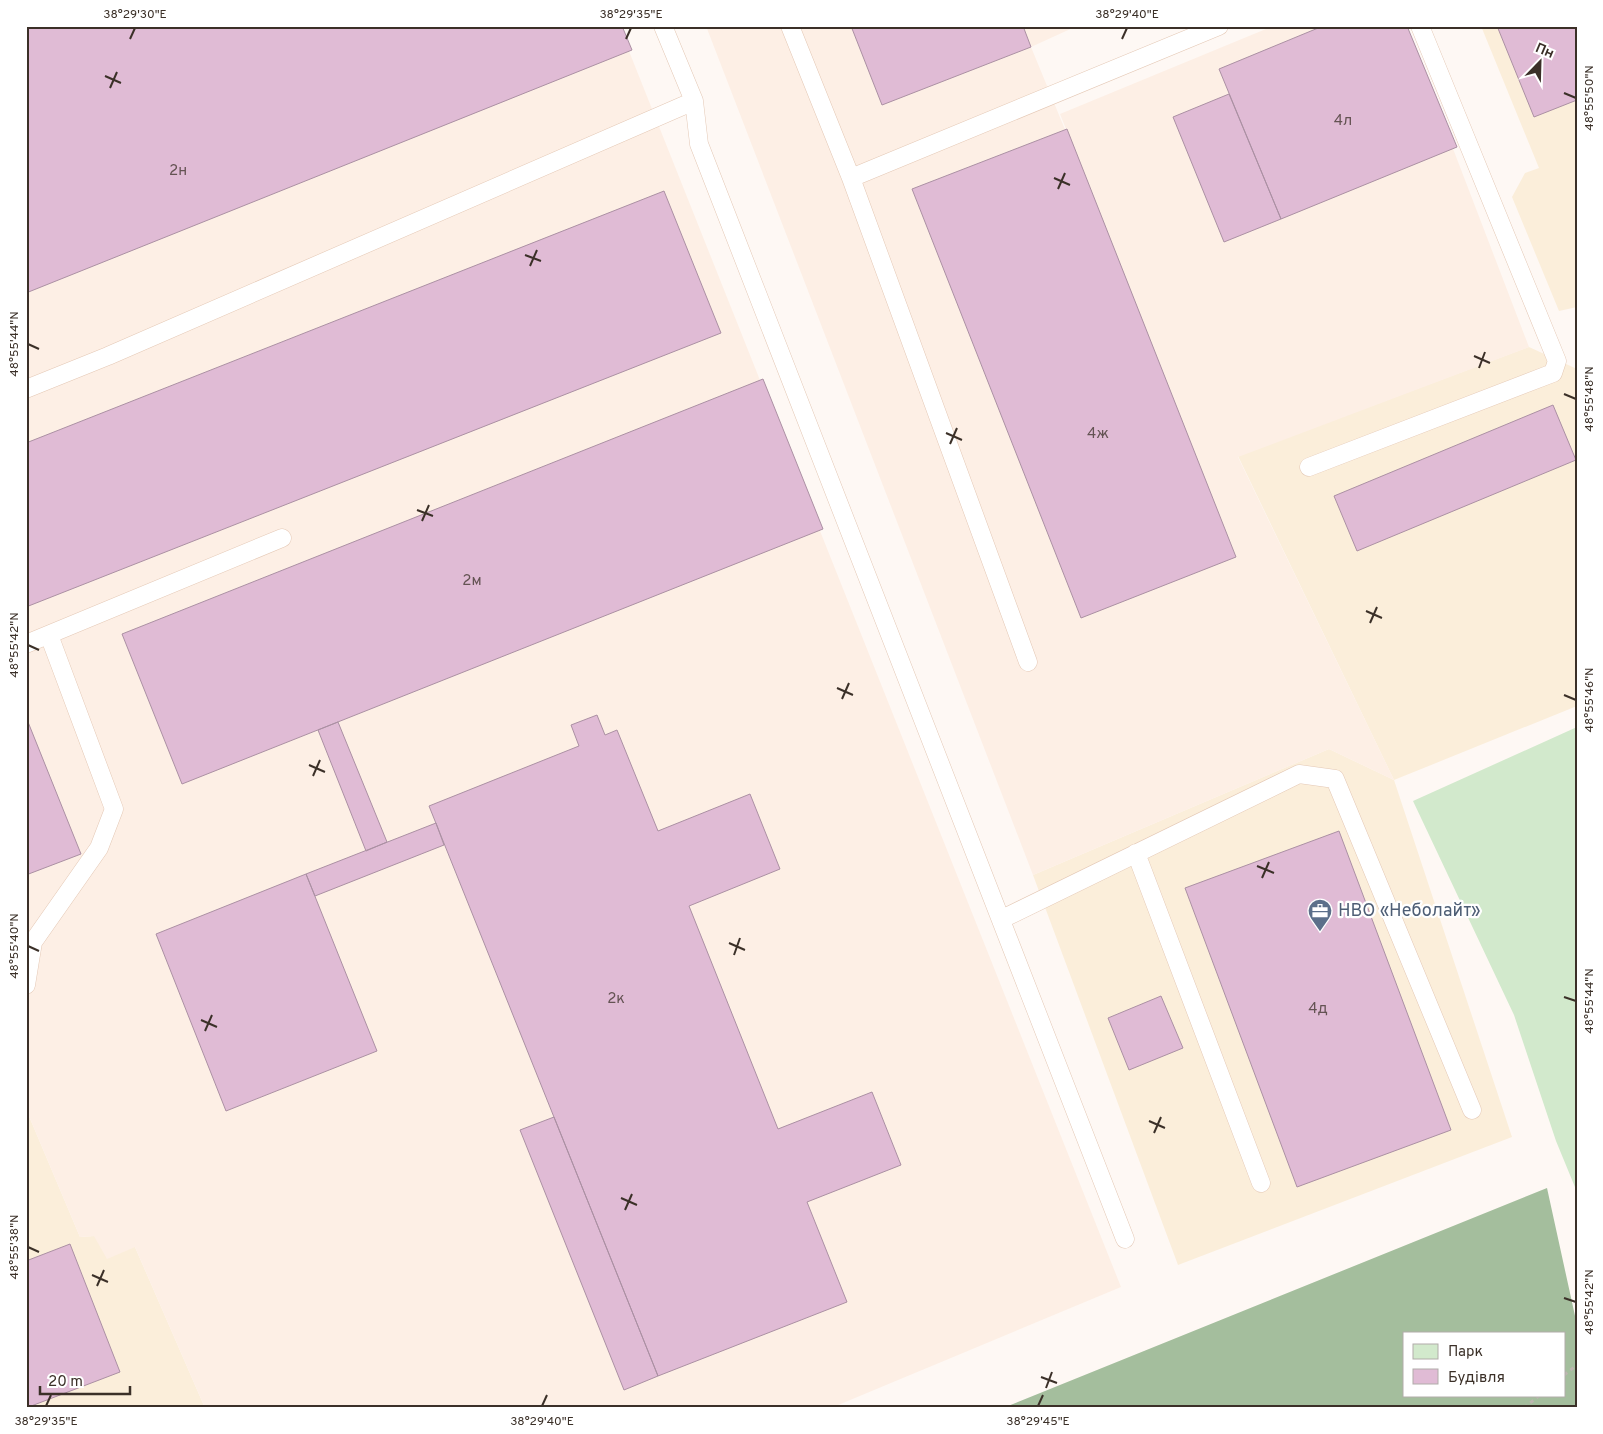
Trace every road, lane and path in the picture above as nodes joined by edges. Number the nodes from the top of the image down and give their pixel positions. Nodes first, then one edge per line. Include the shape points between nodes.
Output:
1 (663, 26) edge
2 (790, 26) edge
3 (1219, 26) edge
4 (1420, 26) edge
5 (694, 102) junction
6 (851, 178) junction
7 (26, 389) edge
8 (1309, 467) dead end
9 (282, 538) dead end
10 (49, 635) junction
11 (26, 644) edge
12 (1028, 662) dead end
13 (1136, 853) junction
14 (1002, 919) junction
15 (26, 985) edge
16 (1472, 1110) dead end
17 (1261, 1183) dead end
18 (1124, 1238) dead end
19 (1577, 1365) edge
20 (1566, 1373) edge
21 (1539, 1396) edge
22 (1524, 1408) edge

1 - 5 lane
2 - 6 lane
3 - 6 lane
4 - 8 lane via 1557,361 1553,373
5 - 7 lane
5 - 14 lane via 699,144
6 - 12 lane
9 - 10 lane
10 - 11 lane
10 - 15 lane via 114,809 99,848 33,942
13 - 14 lane
13 - 16 lane via 1299,774 1336,779
13 - 17 lane
14 - 18 lane
19 - 20 path
21 - 22 path

